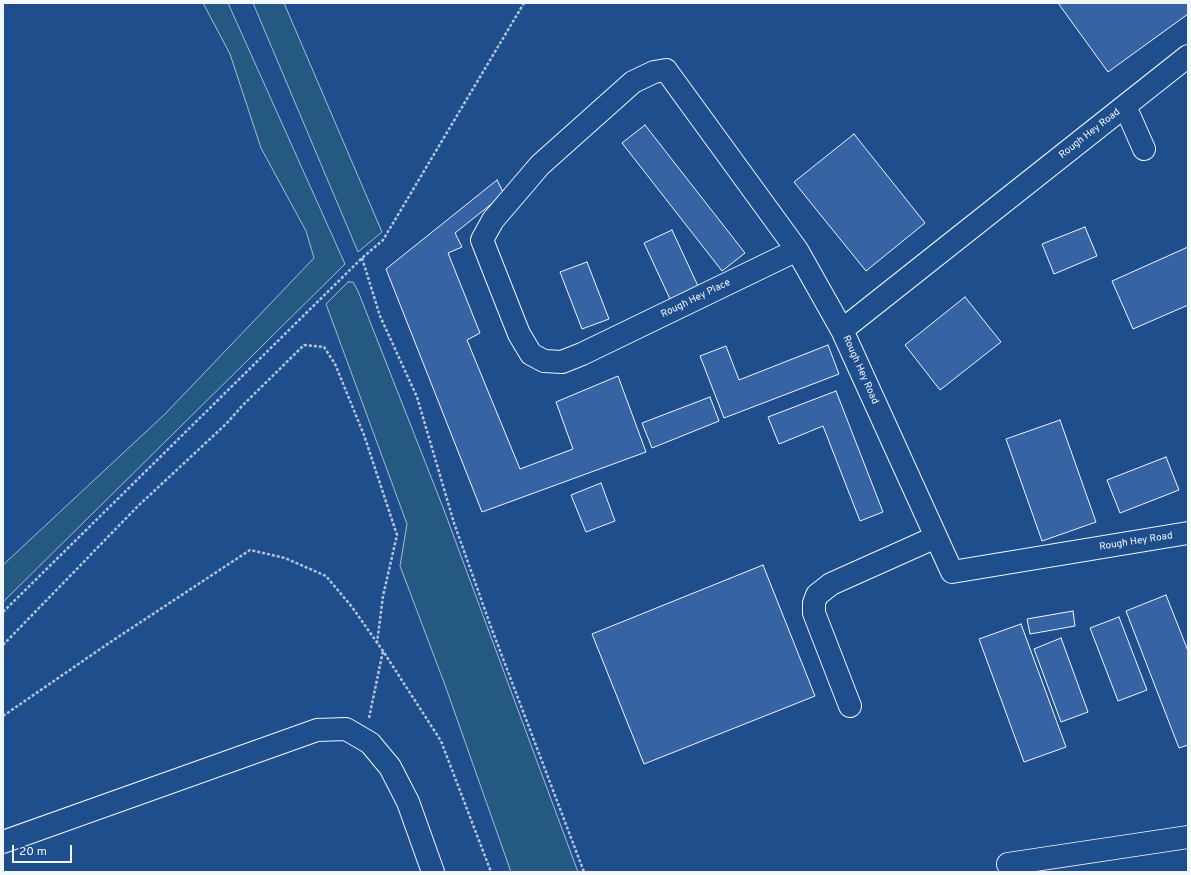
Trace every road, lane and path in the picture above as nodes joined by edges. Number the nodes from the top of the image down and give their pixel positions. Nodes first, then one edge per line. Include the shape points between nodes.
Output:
1 (524, 3) edge
2 (1188, 56) edge
3 (1125, 106) junction
4 (1144, 149) dead end
5 (797, 250) junction
6 (362, 258) junction
7 (842, 330) junction
8 (1188, 533) edge
9 (936, 537) junction
10 (3, 612) edge
11 (377, 643) junction
12 (3, 645) edge
13 (382, 651) junction
14 (850, 706) dead end
15 (3, 716) edge
16 (365, 740) junction
17 (1188, 837) edge
18 (3, 842) edge
19 (1008, 864) dead end
20 (433, 872) edge
21 (491, 872) edge
22 (584, 872) edge

1 - 6 path via 383,240
2 - 3 lane, Rough Hey Road
3 - 4 lane
3 - 7 lane, Rough Hey Road
5 - 5 lane, Rough Hey Place via 666,70 654,72 633,82 540,165 492,220 482,240 519,334 531,354 544,361 562,362
5 - 7 lane
6 - 10 path
6 - 22 path via 380,316 417,397 454,523
7 - 9 lane, Rough Hey Road
8 - 9 lane, Rough Hey Road via 952,572
9 - 14 lane via 831,584 818,595 814,613
11 - 12 path via 383,596 397,535 364,435 334,364 324,348 304,345 226,424 137,507
11 - 13 path
11 - 15 path via 326,576 285,558 250,550
13 - 16 path
13 - 21 path via 441,741
16 - 18 lane via 346,729 317,730
16 - 20 lane via 390,767 408,802
17 - 19 lane

